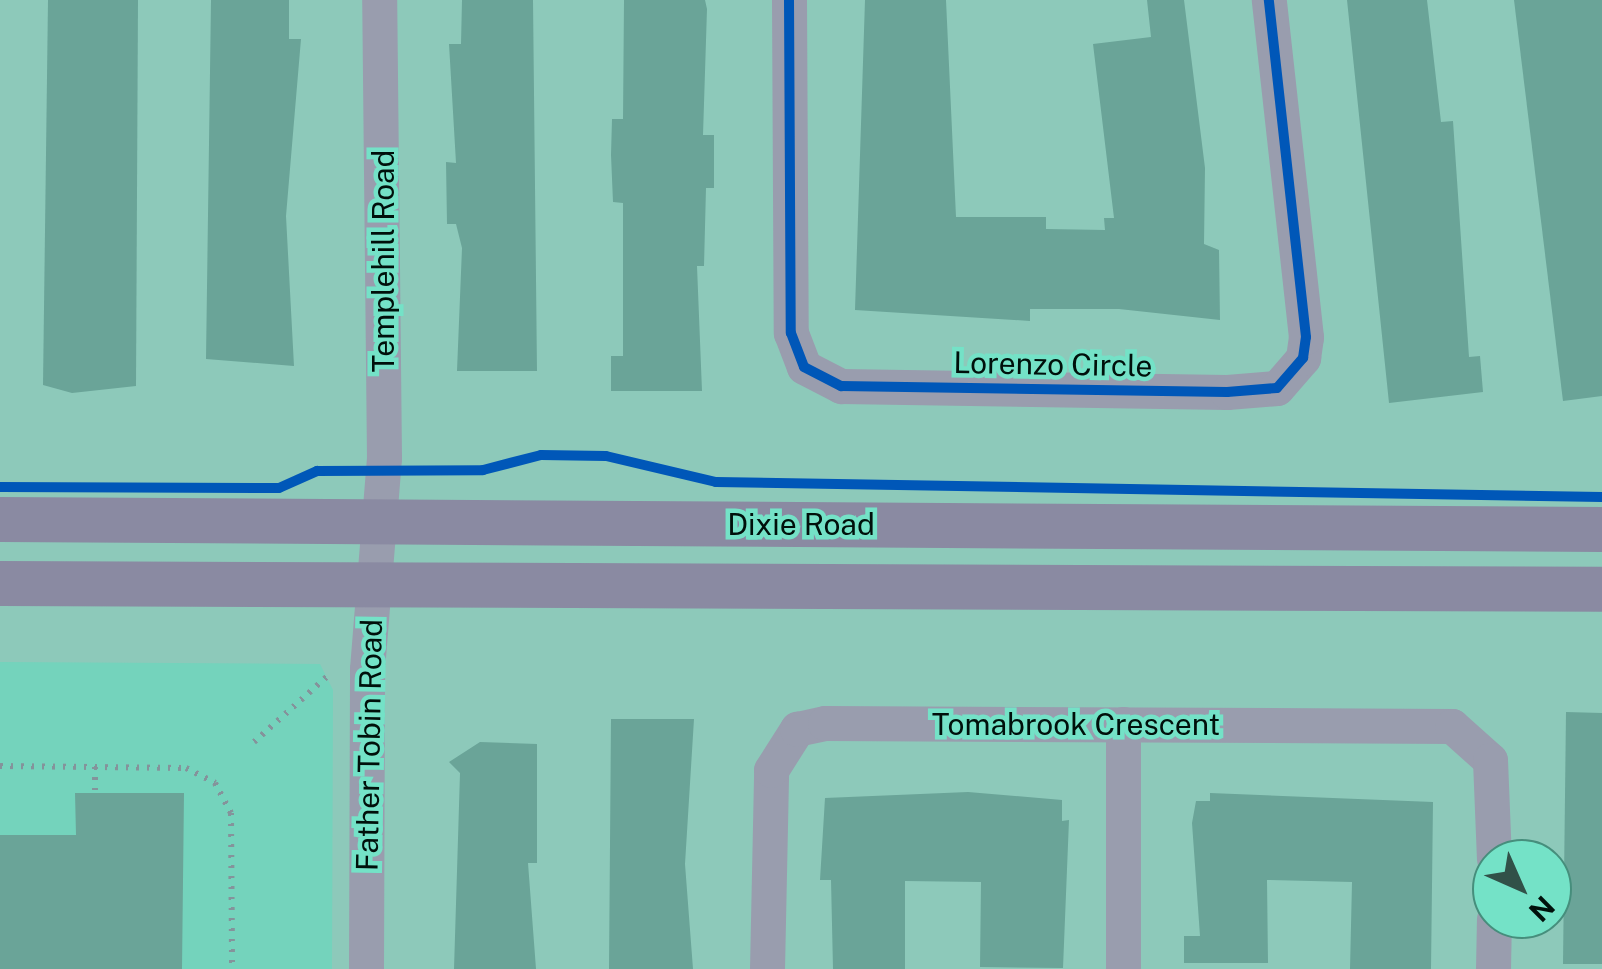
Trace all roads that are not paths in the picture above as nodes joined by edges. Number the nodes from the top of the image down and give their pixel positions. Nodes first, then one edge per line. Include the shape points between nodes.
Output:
1 (379, 0) edge
2 (789, 0) edge
3 (1269, 0) edge
4 (0, 519) edge
5 (379, 521) junction
6 (1602, 529) edge
7 (0, 583) edge
8 (374, 586) junction
9 (1602, 589) edge
10 (1124, 724) junction
11 (1493, 839) edge
12 (1494, 939) edge
13 (366, 969) edge
14 (767, 969) edge
15 (1123, 969) edge
16 (1494, 969) edge

1 - 5 street, Templehill Road
2 - 3 street, Lorenzo Circle via 791,333 804,366 840,386 1227,392 1278,388 1302,358 1306,337
4 - 5 main road, Dixie Road
5 - 6 main road, Dixie Road
5 - 8 street, Father Tobin Road
7 - 8 main road
8 - 9 main road
8 - 13 street, Father Tobin Road
10 - 11 street, Tomabrook Crescent via 1452,726 1490,760
10 - 14 street, Tomabrook Crescent via 797,730 771,770
10 - 15 street
12 - 16 street

